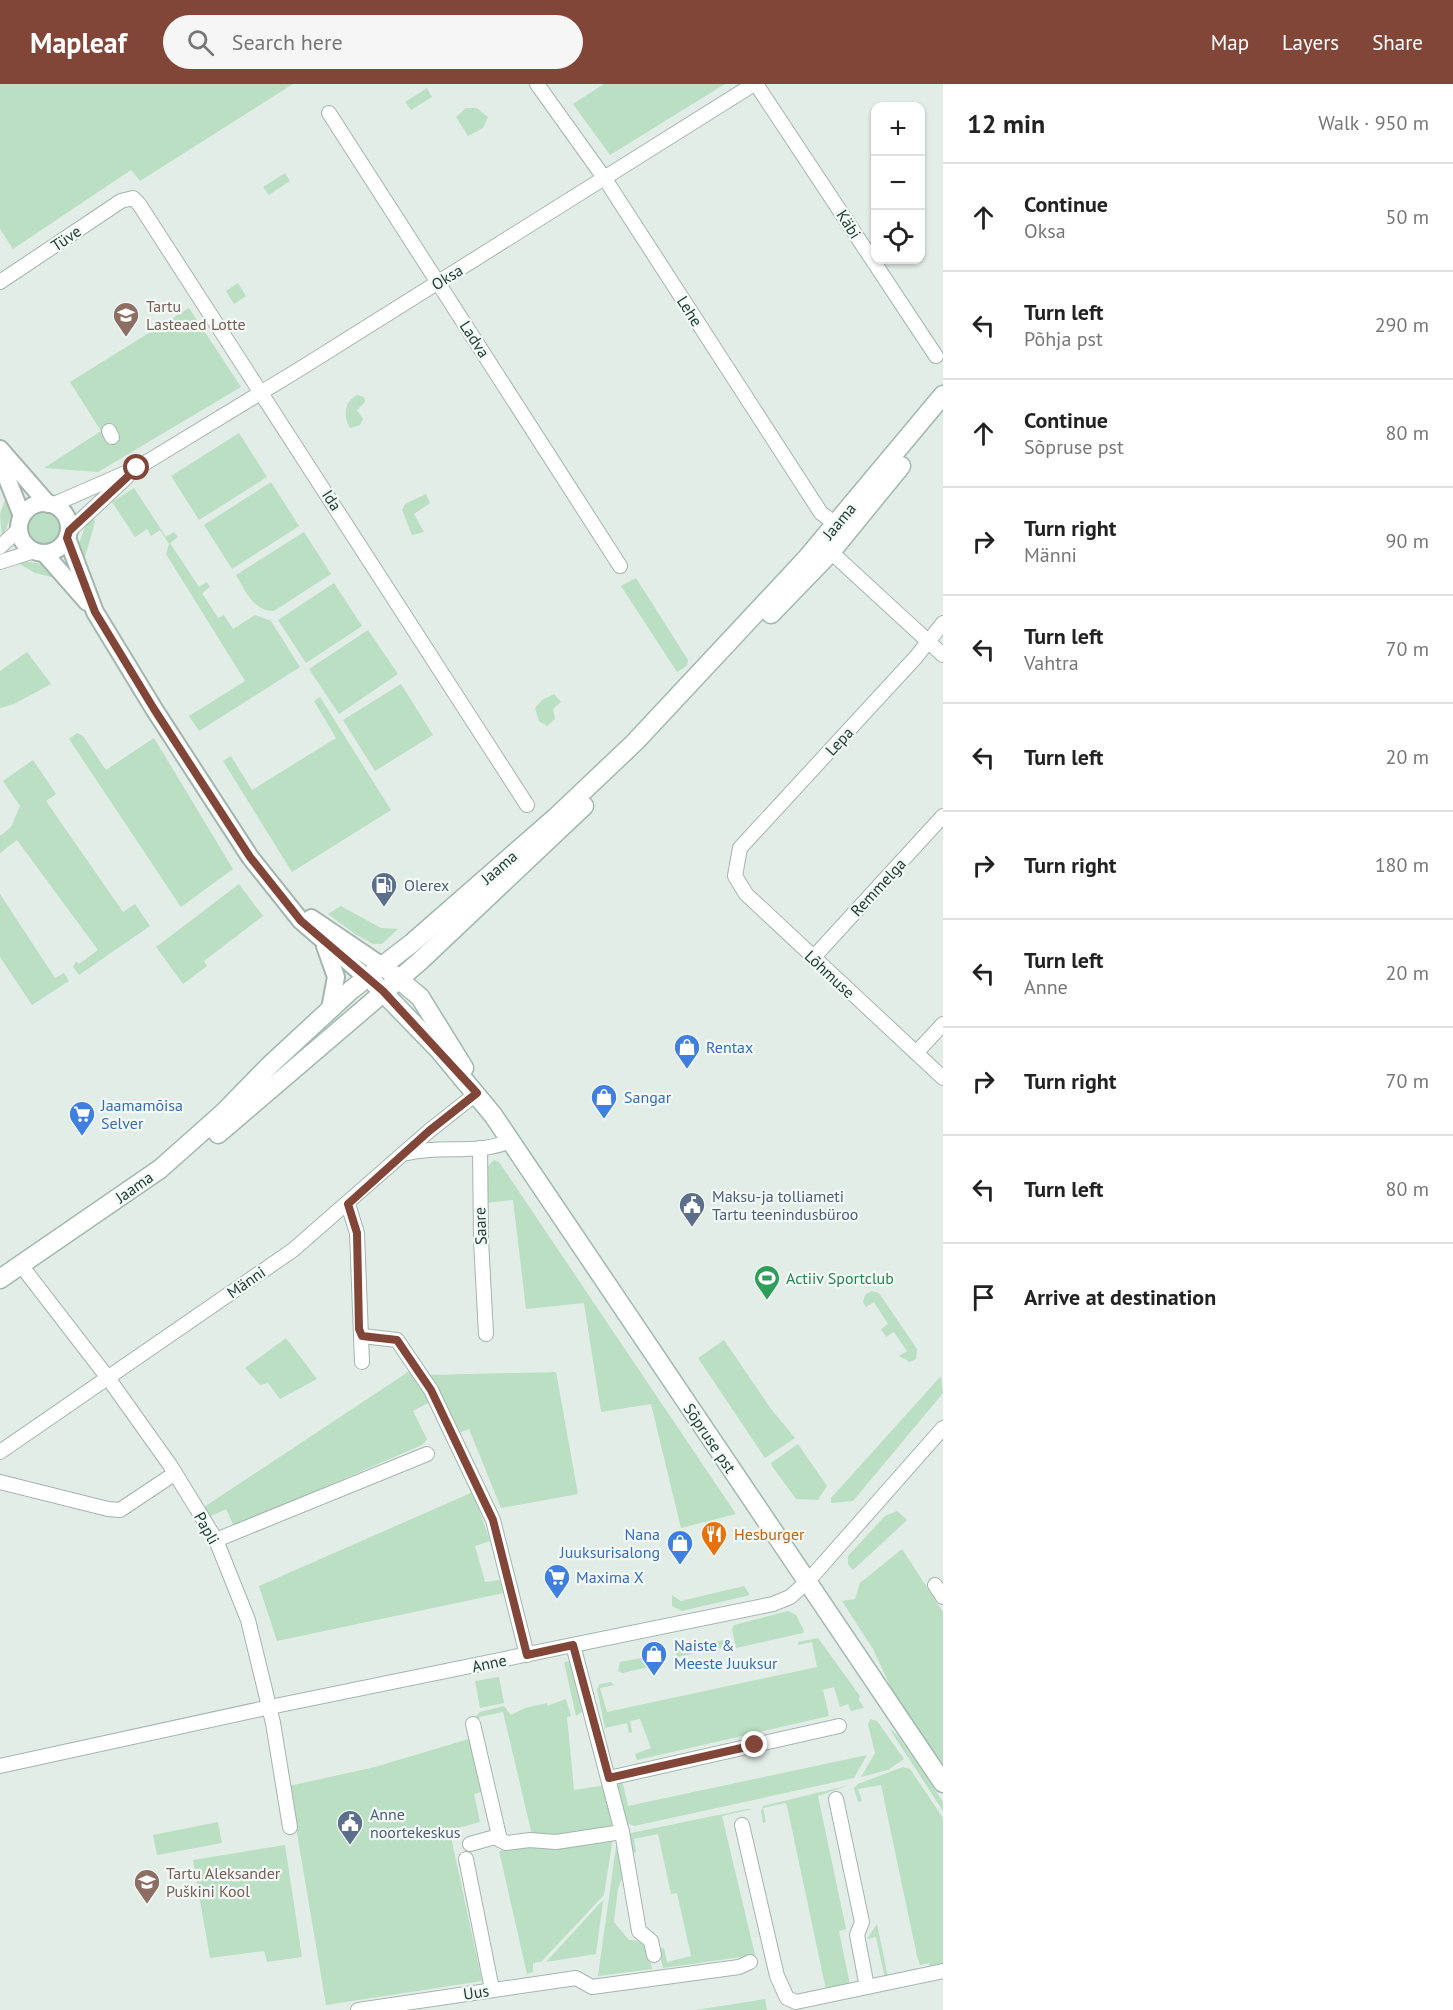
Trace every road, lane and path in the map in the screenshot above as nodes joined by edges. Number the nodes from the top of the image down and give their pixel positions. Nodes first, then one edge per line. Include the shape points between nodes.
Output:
1 (537, 84) edge
2 (757, 86) edge
3 (329, 113) dead end
4 (604, 179) junction
5 (133, 198) joint
6 (0, 282) edge
7 (439, 282) junction
8 (936, 356) dead end
9 (262, 392) junction
10 (943, 395) edge
11 (943, 413) edge
12 (0, 449) edge
13 (0, 460) edge
14 (137, 468) junction
15 (50, 505) junction
16 (21, 523) junction
17 (842, 529) junction
18 (68, 535) junction
19 (0, 547) edge
20 (39, 552) junction
21 (831, 552) junction
22 (0, 562) edge
23 (620, 566) dead end
24 (95, 612) junction
25 (943, 623) edge
26 (928, 642) junction
27 (943, 655) edge
28 (527, 805) dead end
29 (943, 816) edge
30 (738, 860) joint
31 (285, 902) junction
32 (323, 943) junction
33 (813, 958) junction
34 (382, 966) junction
35 (367, 978) junction
36 (399, 978) junction
37 (383, 991) junction
38 (330, 1009) junction
39 (943, 1024) edge
40 (916, 1053) junction
41 (943, 1078) edge
42 (477, 1093) junction
43 (429, 1131) junction
44 (510, 1141) junction
45 (438, 1148) junction
46 (480, 1148) junction
47 (405, 1153) junction
48 (348, 1204) junction
49 (27, 1273) junction
50 (0, 1279) edge
51 (0, 1291) edge
52 (486, 1334) dead end
53 (362, 1336) junction
54 (362, 1362) dead end
55 (108, 1378) junction
56 (943, 1428) edge
57 (0, 1452) edge
58 (426, 1454) dead end
59 (174, 1474) junction
60 (0, 1482) edge
61 (216, 1540) junction
62 (808, 1581) junction
63 (935, 1585) dead end
64 (943, 1597) edge
65 (573, 1645) junction
66 (527, 1655) junction
67 (270, 1707) junction
68 (472, 1724) dead end
69 (839, 1726) dead end
70 (0, 1766) edge
71 (609, 1778) junction
72 (943, 1783) edge
73 (836, 1799) dead end
74 (742, 1825) dead end
75 (290, 1827) dead end
76 (622, 1832) junction
77 (500, 1840) junction
78 (470, 1844) dead end
79 (466, 1859) dead end
80 (654, 1955) dead end
81 (750, 1962) dead end
82 (943, 1971) edge
83 (867, 1987) junction
84 (492, 1989) junction
85 (797, 2006) edge
86 (358, 2010) edge

1 - 4 street, Lehe
2 - 4 street, Oksa
2 - 8 street, Käbi
3 - 7 street, Ladva
4 - 7 street, Oksa
4 - 17 street, Lehe via 821,513
5 - 6 street, Tüve via 121,201
5 - 9 street, Ida
7 - 9 street, Oksa
7 - 23 street, Ladva
9 - 14 street, Oksa
9 - 28 street, Ida
10 - 17 main road, Jaama
11 - 17 main road, Jaama
12 - 15 street
13 - 16 street
14 - 15 street, Oksa
14 - 18 street, Oksa
15 - 16 street via 33,506
15 - 18 street via 63,513
16 - 19 street
16 - 20 street via 22,540
17 - 21 main road, Jaama
17 - 34 main road, Jaama via 635,742 556,817
18 - 20 street via 58,549
18 - 24 street
20 - 22 street
20 - 24 street
21 - 26 street
21 - 36 main road, Jaama via 564,826
24 - 31 street via 227,822
25 - 26 street, Lepa
26 - 27 street
26 - 30 street, Lepa via 740,848
29 - 33 street, Remmelga
30 - 33 street, Lõhmuse via 735,876 746,894
31 - 32 street
31 - 34 street
32 - 35 street
32 - 38 street via 336,977
33 - 40 street, Lõhmuse
34 - 35 main road, Jaama
34 - 36 main road, Sõpruse pst
35 - 37 main road, Sõpruse pst
35 - 38 main road, Jaama
36 - 37 main road, Jaama
36 - 42 main road, Sõpruse pst via 420,997 446,1034
37 - 42 main road, Sõpruse pst
37 - 49 main road, Jaama via 168,1174
38 - 50 main road, Jaama via 160,1169
39 - 40 street
40 - 41 street, Lõhmuse
42 - 43 street, Männi
42 - 44 main road, Sõpruse pst
43 - 45 street
43 - 47 street, Männi
44 - 46 street via 495,1148
44 - 62 main road, Sõpruse pst
45 - 46 street
45 - 47 street
46 - 52 street, Saare
47 - 48 street, Männi
48 - 53 street via 357,1233
48 - 55 street, Männi via 293,1250
49 - 51 main road, Jaama
49 - 55 street, Papli
53 - 54 street
53 - 66 street via 397,1340 431,1390 493,1520
55 - 57 street, Männi
55 - 59 street, Papli
56 - 62 street, Anne
58 - 61 street
59 - 60 street via 120,1510
59 - 61 street, Papli
61 - 67 street, Papli via 248,1620
62 - 65 street, Anne via 790,1597 773,1604
62 - 72 main road, Sõpruse pst
63 - 64 street
65 - 66 street, Anne
65 - 71 street
66 - 67 street, Anne
67 - 70 street, Anne
67 - 75 street, Papli
68 - 77 street
69 - 71 street
71 - 76 street
73 - 83 street via 862,1922 857,1935
74 - 85 street via 777,1976 787,1998
76 - 77 street via 556,1842
76 - 80 street via 639,1931 651,1941
77 - 78 street via 495,1837
79 - 84 street
81 - 84 street, Uus via 592,1987 576,1978
82 - 83 street
83 - 85 street
84 - 86 street, Uus

